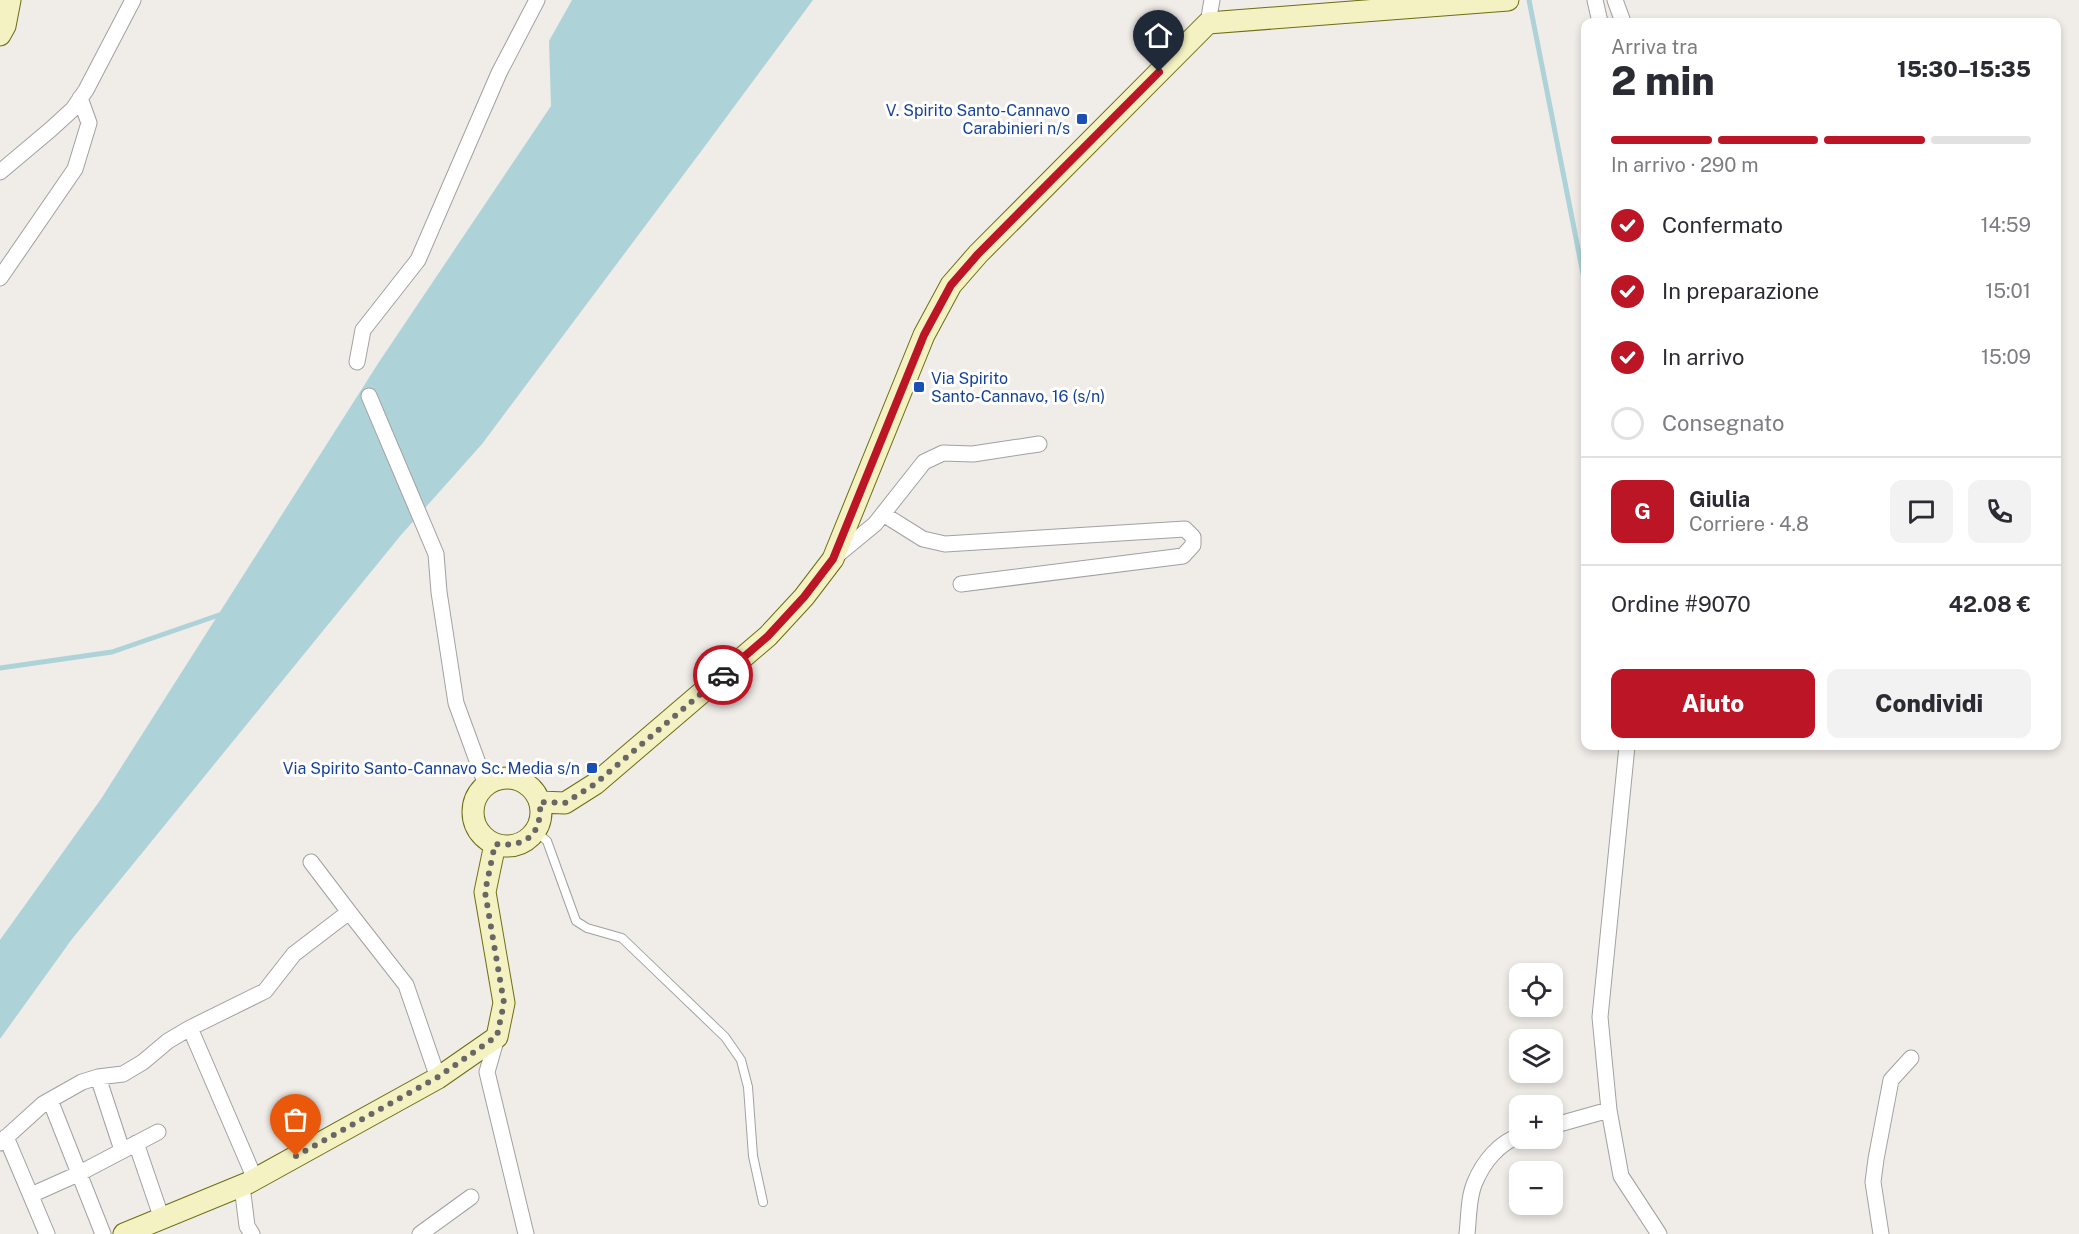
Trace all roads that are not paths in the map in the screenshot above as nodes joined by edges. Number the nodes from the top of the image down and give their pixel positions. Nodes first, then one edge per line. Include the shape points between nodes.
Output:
1 (10, 0) edge
2 (133, 0) edge
3 (537, 0) edge
4 (1212, 0) edge
5 (1508, 0) edge
6 (1595, 0) edge
7 (1616, 0) edge
8 (1599, 18) edge
9 (1622, 18) edge
10 (1208, 23) junction
11 (0, 35) edge
12 (80, 99) junction
13 (0, 172) edge
14 (0, 278) edge
15 (357, 362) dead end
16 (369, 396) dead end
17 (1039, 444) dead end
18 (883, 514) junction
19 (833, 559) junction
20 (961, 584) dead end
21 (1627, 750) edge
22 (486, 785) junction
23 (540, 802) junction
24 (535, 831) junction
25 (495, 844) junction
26 (311, 862) dead end
27 (349, 912) junction
28 (190, 1028) junction
29 (497, 1036) junction
30 (1911, 1058) dead end
31 (98, 1077) junction
32 (438, 1077) junction
33 (50, 1100) junction
34 (1608, 1110) junction
35 (1563, 1123) edge
36 (158, 1132) dead end
37 (3, 1140) edge
38 (1509, 1140) edge
39 (129, 1146) junction
40 (78, 1174) junction
41 (248, 1182) junction
42 (30, 1195) junction
43 (471, 1197) dead end
44 (763, 1202) dead end
45 (162, 1219) junction
46 (47, 1234) edge
47 (103, 1234) edge
48 (124, 1234) edge
49 (252, 1234) edge
50 (420, 1234) edge
51 (526, 1234) edge
52 (1467, 1234) edge
53 (1659, 1234) edge
54 (1881, 1234) edge

1 - 11 street
2 - 12 street
3 - 15 street via 499,74 418,260 363,330
4 - 10 street
5 - 10 street
6 - 8 street
7 - 9 street
10 - 19 street via 951,285 915,356
12 - 13 street
12 - 14 street via 89,123 75,170
16 - 22 street via 436,554 456,703
17 - 18 street via 973,454 943,453 924,462
18 - 19 street
18 - 20 street via 923,539 945,544 1185,529 1193,537 1193,546 1183,556
19 - 23 street via 768,636 595,784 565,803
21 - 34 street via 1600,1017
22 - 23 street via 501,778 518,779 532,788
22 - 25 street via 473,810 475,824
23 - 24 street via 541,817
24 - 25 street via 510,846
24 - 44 lane via 547,841 576,921 622,938 725,1037 741,1060
25 - 29 street via 485,892 504,1003
26 - 27 street
27 - 28 street via 294,954 265,991
27 - 32 street via 406,985
28 - 31 street via 123,1074
28 - 41 street
29 - 32 street
29 - 51 street via 487,1072
30 - 54 street via 1891,1080 1876,1160 1873,1182
31 - 33 street
31 - 39 street
32 - 41 street
33 - 37 street
33 - 40 street
34 - 35 street
34 - 53 street via 1621,1176
36 - 39 street
37 - 42 street
38 - 52 street via 1492,1154 1474,1183
39 - 40 street
39 - 45 street
40 - 42 street
40 - 47 street
41 - 45 street
41 - 49 street via 247,1226
42 - 46 street
43 - 50 street
45 - 48 street

